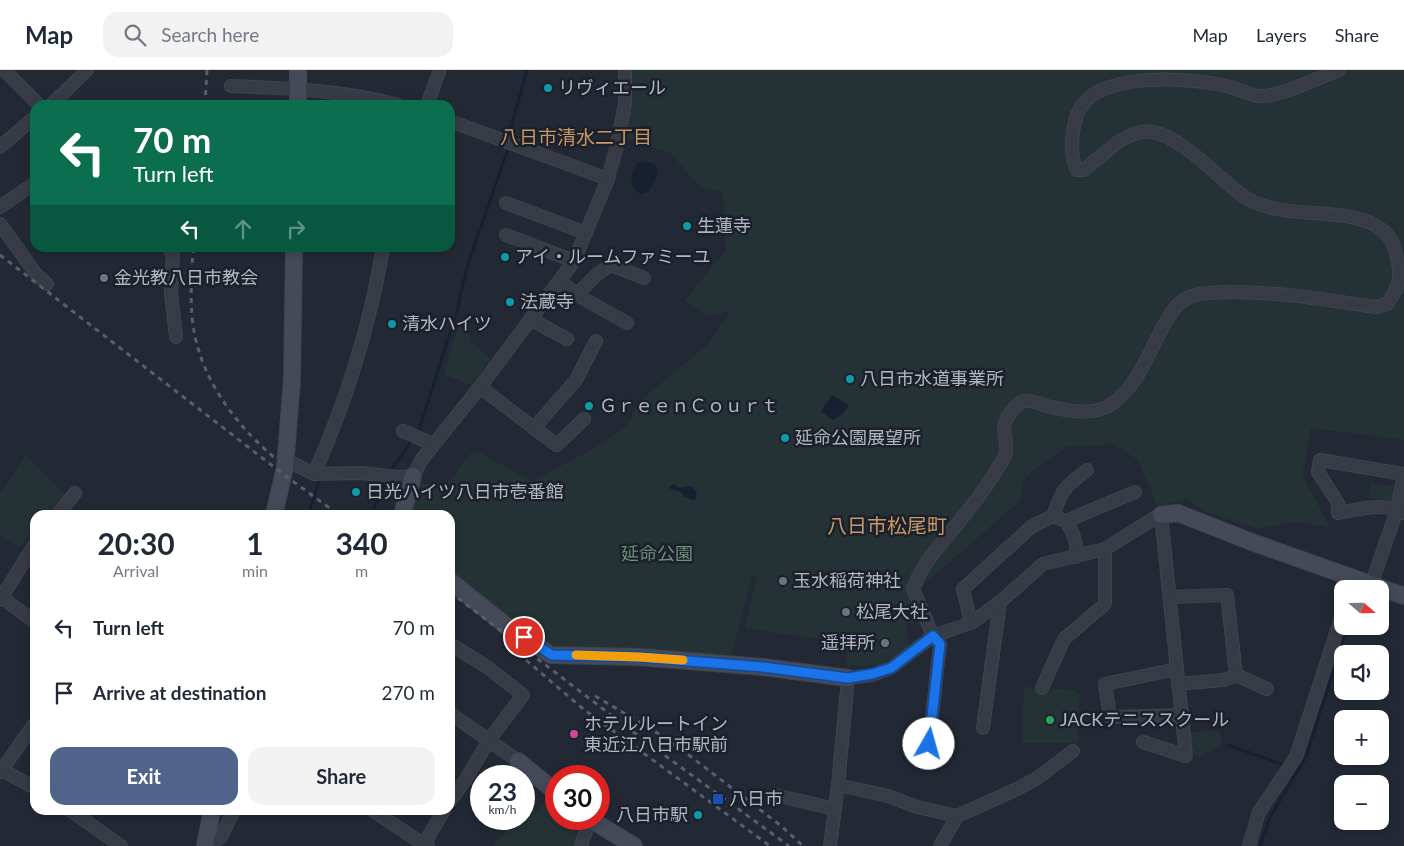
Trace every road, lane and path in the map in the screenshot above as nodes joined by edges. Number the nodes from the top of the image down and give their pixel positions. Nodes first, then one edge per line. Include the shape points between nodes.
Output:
1 (4, 70) edge
2 (87, 70) edge
3 (298, 70) edge
4 (440, 70) edge
5 (625, 70) edge
6 (1338, 70) edge
7 (231, 86) dead end
8 (298, 97) edge
9 (34, 100) edge
10 (56, 100) edge
11 (379, 100) edge
12 (429, 100) edge
13 (30, 121) edge
14 (455, 124) edge
15 (0, 147) edge
16 (608, 179) junction
17 (30, 186) edge
18 (506, 203) dead end
19 (0, 207) edge
20 (0, 224) edge
21 (586, 233) junction
22 (506, 235) dead end
23 (172, 252) edge
24 (294, 252) edge
25 (383, 252) edge
26 (574, 261) junction
27 (644, 278) dead end
28 (560, 281) junction
29 (47, 284) dead end
30 (577, 295) junction
31 (530, 319) junction
32 (627, 323) dead end
33 (176, 337) dead end
34 (567, 339) dead end
35 (596, 340) dead end
36 (480, 386) junction
37 (584, 419) dead end
38 (534, 428) junction
39 (404, 431) dead end
40 (433, 444) junction
41 (286, 460) junction
42 (1087, 470) dead end
43 (314, 474) junction
44 (1404, 474) edge
45 (413, 476) junction
46 (1135, 492) dead end
47 (75, 493) dead end
48 (61, 510) edge
49 (275, 510) edge
50 (403, 510) edge
51 (1401, 512) edge
52 (1053, 516) junction
53 (1161, 516) junction
54 (1066, 521) junction
55 (1105, 549) junction
56 (30, 552) edge
57 (1076, 556) junction
58 (1343, 580) edge
59 (1374, 580) edge
60 (455, 585) edge
61 (1389, 591) edge
62 (1404, 596) edge
63 (1170, 597) junction
64 (1, 598) edge
65 (1000, 602) junction
66 (30, 618) edge
67 (971, 623) junction
68 (1336, 635) edge
69 (933, 636) junction
70 (455, 647) edge
71 (1177, 669) junction
72 (1236, 675) junction
73 (848, 678) junction
74 (1178, 684) junction
75 (1042, 688) dead end
76 (1267, 689) dead end
77 (1181, 715) junction
78 (455, 716) edge
79 (983, 728) dead end
80 (30, 729) edge
81 (489, 740) junction
82 (1143, 742) dead end
83 (929, 744) dead end
84 (1073, 751) dead end
85 (518, 762) joint
86 (0, 770) edge
87 (545, 783) edge
88 (838, 784) junction
89 (30, 785) edge
90 (455, 793) edge
91 (776, 795) dead end
92 (835, 809) junction
93 (77, 815) edge
94 (211, 815) edge
95 (232, 815) edge
96 (380, 815) edge
97 (441, 815) edge
98 (957, 816) junction
99 (586, 830) edge
100 (608, 830) edge
101 (426, 845) edge
102 (121, 846) edge
103 (206, 846) edge
104 (581, 846) edge
105 (634, 846) edge
106 (830, 846) edge
107 (940, 846) edge
108 (1249, 846) edge

1 - 9 street
2 - 10 street
3 - 8 street
4 - 12 street
5 - 16 street via 625,103
6 - 69 street via 1260,97 1199,80 1159,77 1119,80 1091,93 1080,107 1073,126 1077,170 1084,170 1130,135 1154,132 1177,143 1245,197 1259,204 1349,218 1382,229 1392,241 1398,260 1396,293 1387,304 1376,307 1257,293 1192,296 1181,300 1138,375 1105,408 1076,412 1025,401 1016,405 1004,425 1006,455 974,504 926,561 913,589
7 - 8 street
8 - 11 street
13 - 15 street
14 - 16 street
16 - 21 street
17 - 19 street
18 - 21 street
20 - 29 street
21 - 26 street
22 - 26 street
23 - 33 street via 171,293
24 - 41 street via 292,379
25 - 43 street via 371,311 350,380 332,434
26 - 28 street
27 - 30 street via 611,265
28 - 30 street
28 - 31 street
30 - 32 street
31 - 34 street
31 - 36 street
35 - 38 street via 576,380
36 - 38 street
36 - 40 street
37 - 38 street via 557,445
39 - 40 street
40 - 45 street
41 - 43 street
41 - 49 street
42 - 52 street via 1061,494
43 - 45 street
44 - 51 street
44 - 51 street via 1320,460 1318,472 1338,503 1338,513 1366,507
45 - 50 street
46 - 54 street
47 - 48 street
51 - 59 street
52 - 54 street
52 - 67 street via 1031,527 963,589
53 - 55 street
53 - 58 street via 1178,513
53 - 63 street
54 - 57 street via 1077,544
55 - 57 street
55 - 75 street via 1106,604 1064,639
56 - 64 street
57 - 65 street via 1043,564
60 - 73 street via 510,628 552,655 639,657
61 - 62 street
63 - 71 street
63 - 72 street via 1227,595
64 - 66 street
65 - 67 street
65 - 79 street
67 - 69 street
68 - 108 street via 1296,757 1259,812
69 - 73 street via 891,668
69 - 83 street via 940,644
70 - 81 street via 523,695
71 - 74 street
71 - 77 street via 1105,684 1110,717
72 - 74 street via 1224,680
72 - 76 street
73 - 88 street
74 - 77 street
77 - 82 street via 1186,756
78 - 81 street
80 - 86 street
81 - 85 street
81 - 90 street
84 - 98 street via 1036,779
85 - 87 street
86 - 89 street
88 - 92 street
88 - 98 street
91 - 92 street
92 - 106 street
93 - 102 street
94 - 103 street
95 - 103 street via 222,837
96 - 101 street
97 - 101 street
98 - 107 street
99 - 104 street
100 - 105 street

